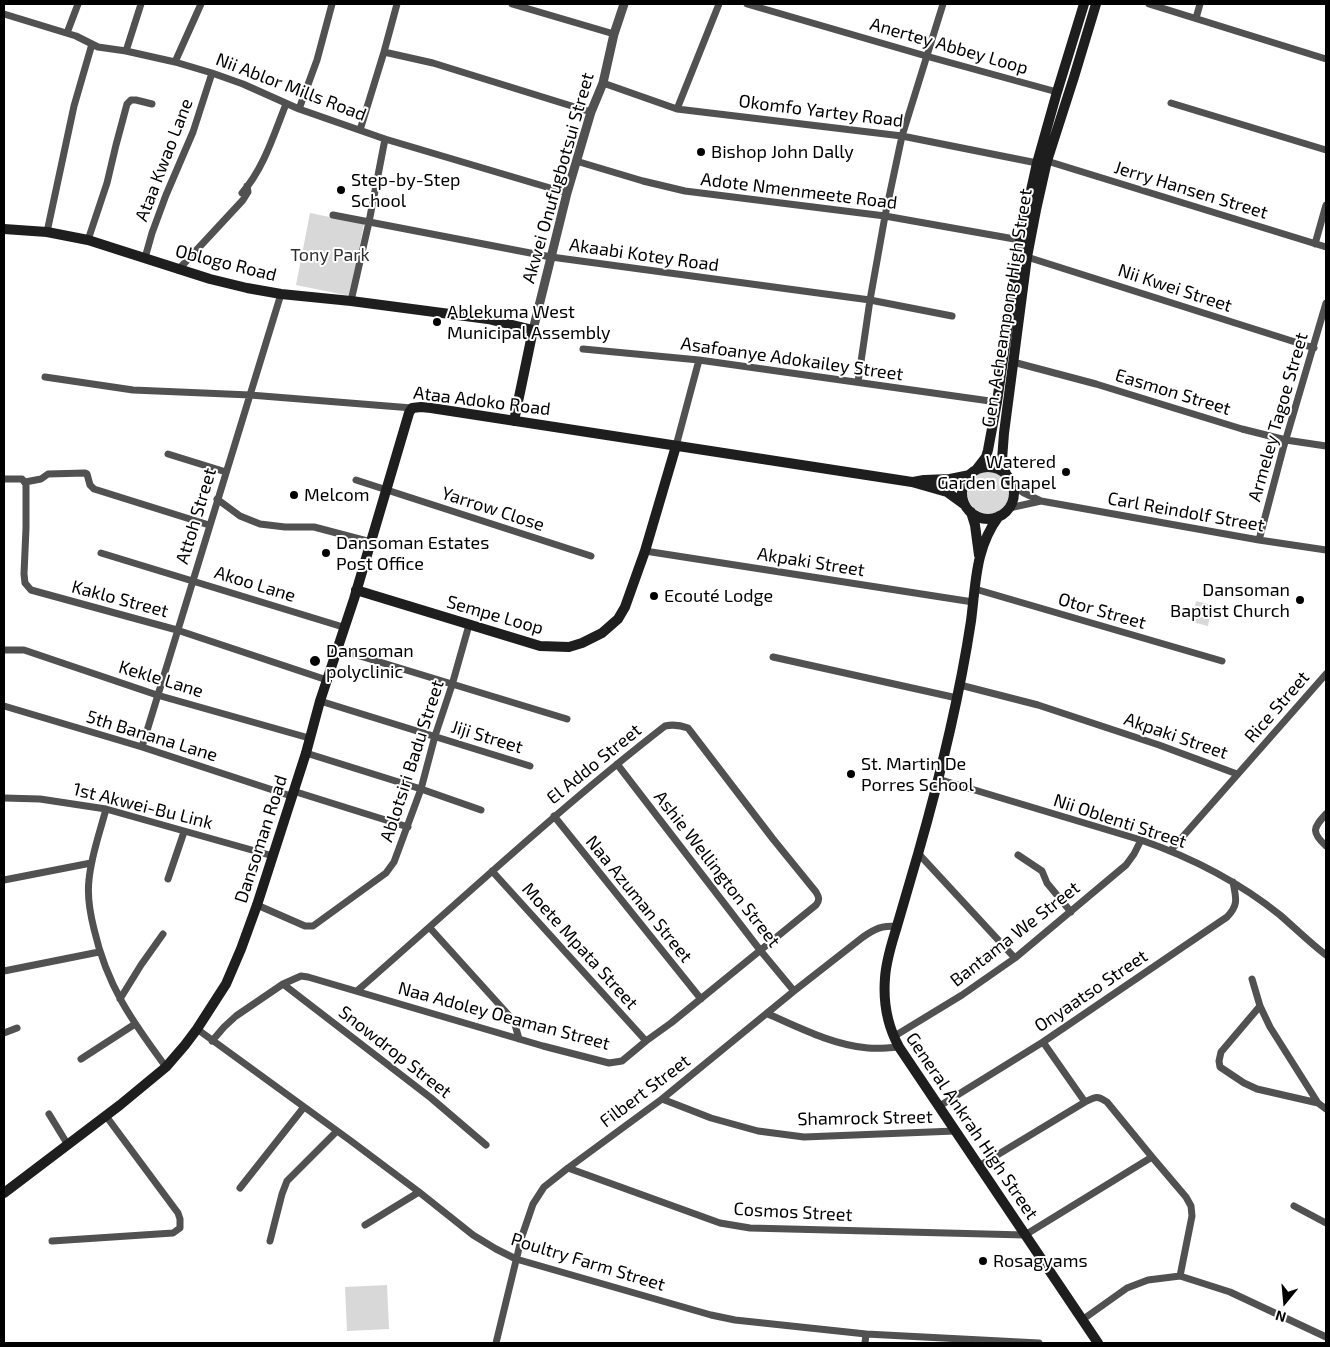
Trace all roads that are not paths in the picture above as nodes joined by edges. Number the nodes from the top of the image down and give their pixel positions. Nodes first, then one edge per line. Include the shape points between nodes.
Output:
1 (78, 4) edge
2 (141, 4) edge
3 (201, 4) edge
4 (332, 4) edge
5 (397, 4) edge
6 (512, 4) edge
7 (624, 4) edge
8 (719, 4) edge
9 (747, 4) edge
10 (943, 4) edge
11 (1090, 4) edge
12 (1149, 4) edge
13 (1200, 4) edge
14 (4, 14) edge
15 (1196, 18) junction
16 (67, 33) junction
17 (614, 34) junction
18 (92, 44) junction
19 (126, 51) junction
20 (384, 52) junction
21 (926, 56) junction
22 (1326, 59) edge
23 (175, 62) junction
24 (212, 72) junction
25 (603, 83) junction
26 (1057, 92) junction
27 (1170, 103) dead end
28 (152, 104) dead end
29 (286, 104) junction
30 (298, 109) junction
31 (677, 109) junction
32 (591, 112) junction
33 (360, 130) junction
34 (902, 136) junction
35 (385, 139) junction
36 (1326, 150) edge
37 (576, 161) junction
38 (1042, 162) junction
39 (248, 186) junction
40 (242, 193) dead end
41 (567, 193) junction
42 (1326, 204) edge
43 (333, 215) dead end
44 (885, 216) junction
45 (369, 222) junction
46 (4, 229) edge
47 (47, 232) junction
48 (88, 240) junction
49 (1020, 240) junction
50 (1315, 244) junction
51 (1326, 247) edge
52 (551, 257) junction
53 (1027, 257) junction
54 (145, 258) junction
55 (178, 270) junction
56 (281, 294) junction
57 (870, 300) junction
58 (350, 301) junction
59 (1326, 303) edge
60 (952, 316) dead end
61 (533, 330) junction
62 (1314, 348) junction
63 (583, 349) dead end
64 (699, 360) junction
65 (1013, 362) junction
66 (44, 377) dead end
67 (858, 382) junction
68 (250, 395) junction
69 (997, 402) junction
70 (412, 408) junction
71 (514, 421) junction
72 (1286, 440) junction
73 (676, 446) junction
74 (1326, 446) edge
75 (168, 454) dead end
76 (226, 472) junction
77 (973, 472) junction
78 (1006, 474) junction
79 (4, 479) edge
80 (356, 480) dead end
81 (25, 482) junction
82 (912, 482) junction
83 (1012, 485) junction
84 (386, 490) junction
85 (217, 499) junction
86 (1040, 501) junction
87 (968, 508) junction
88 (1009, 508) junction
89 (998, 516) junction
90 (209, 525) junction
91 (1259, 540) junction
92 (370, 542) junction
93 (1326, 550) edge
94 (645, 551) junction
95 (101, 552) dead end
96 (591, 556) dead end
97 (979, 556) junction
98 (192, 580) junction
99 (975, 589) junction
100 (356, 590) junction
101 (973, 602) junction
102 (469, 625) junction
103 (344, 627) junction
104 (177, 630) junction
105 (4, 650) edge
106 (337, 650) junction
107 (772, 657) dead end
108 (1222, 662) dead end
109 (1326, 674) edge
110 (327, 680) junction
111 (452, 685) junction
112 (960, 685) junction
113 (158, 695) junction
114 (957, 698) junction
115 (320, 701) junction
116 (4, 706) edge
117 (567, 719) dead end
118 (435, 736) junction
119 (309, 738) junction
120 (142, 748) junction
121 (306, 753) junction
122 (617, 764) junction
123 (530, 766) dead end
124 (1238, 774) junction
125 (938, 779) junction
126 (421, 789) junction
127 (292, 794) junction
128 (4, 798) edge
129 (106, 809) junction
130 (481, 810) dead end
131 (1326, 814) edge
132 (554, 816) junction
133 (408, 827) junction
134 (184, 832) junction
135 (1141, 840) junction
136 (1326, 846) edge
137 (1171, 850) junction
138 (918, 854) junction
139 (1018, 855) dead end
140 (273, 856) junction
141 (91, 863) junction
142 (492, 871) junction
143 (168, 879) dead end
144 (4, 880) edge
145 (1233, 882) junction
146 (257, 905) junction
147 (816, 905) joint
148 (1070, 912) junction
149 (897, 926) junction
150 (430, 928) junction
151 (163, 934) dead end
152 (760, 950) junction
153 (99, 952) junction
154 (1326, 955) edge
155 (1016, 958) junction
156 (4, 972) edge
157 (1252, 979) dead end
158 (283, 984) junction
159 (358, 991) junction
160 (794, 991) junction
161 (120, 999) junction
162 (701, 1000) junction
163 (1260, 1006) junction
164 (768, 1014) junction
165 (135, 1024) junction
166 (17, 1028) dead end
167 (197, 1029) junction
168 (4, 1033) edge
169 (893, 1037) junction
170 (519, 1039) junction
171 (212, 1040) junction
172 (646, 1041) junction
173 (1043, 1042) junction
174 (899, 1047) junction
175 (81, 1060) dead end
176 (166, 1067) junction
177 (662, 1100) junction
178 (1085, 1102) junction
179 (1318, 1103) junction
180 (304, 1107) junction
181 (938, 1107) junction
182 (1326, 1109) edge
183 (49, 1114) dead end
184 (106, 1116) junction
185 (955, 1130) junction
186 (337, 1131) junction
187 (68, 1145) junction
188 (486, 1145) dead end
189 (1152, 1157) junction
190 (979, 1166) junction
191 (568, 1168) junction
192 (240, 1188) dead end
193 (419, 1192) junction
194 (4, 1193) edge
195 (1294, 1206) dead end
196 (1326, 1223) edge
197 (366, 1224) dead end
198 (1025, 1235) junction
199 (52, 1241) dead end
200 (270, 1241) dead end
201 (516, 1259) junction
202 (1180, 1276) junction
203 (1082, 1320) junction
204 (866, 1334) junction
205 (1326, 1337) edge
206 (496, 1343) edge
207 (865, 1343) edge
208 (1039, 1343) edge
209 (1098, 1343) edge

1 - 16 street
2 - 19 street
3 - 23 street
4 - 30 street via 317,60
5 - 20 street
6 - 17 street
7 - 17 street, Akwei Onufugbotsui Street
8 - 31 street
9 - 21 street, Anertey Abbey Loop
10 - 21 street
11 - 26 main road, Gen. Acheampong High Street
11 - 38 main road, Gen. Acheampong High Street via 1074,77
12 - 15 street
13 - 15 street
14 - 16 street, Nii Ablor Mills Road
15 - 22 street
16 - 18 street, Nii Ablor Mills Road
17 - 25 street, Akwei Onufugbotsui Street
18 - 19 street, Nii Ablor Mills Road
18 - 47 street via 74,106
19 - 23 street, Nii Ablor Mills Road
20 - 32 street via 433,63
20 - 33 street
21 - 26 street, Anertey Abbey Loop
21 - 34 street
23 - 24 street, Nii Ablor Mills Road
24 - 29 street, Nii Ablor Mills Road
24 - 54 street, Ataa Kwao Lane
25 - 31 street, Okomfo Yartey Road
25 - 32 street, Akwei Onufugbotsui Street
26 - 38 main road, Gen. Acheampong High Street
27 - 36 street
28 - 48 street via 131,100 127,104 107,183
29 - 30 street, Nii Ablor Mills Road
29 - 39 street via 269,149
30 - 33 street, Nii Ablor Mills Road
31 - 34 street, Okomfo Yartey Road
32 - 37 street, Akwei Onufugbotsui Street
33 - 35 street, Nii Ablor Mills Road
34 - 38 street, Okomfo Yartey Road
34 - 44 street
35 - 41 street, Nii Ablor Mills Road
35 - 45 street
37 - 41 street, Akwei Onufugbotsui Street
37 - 44 street, Adote Nmenmeete Road via 685,191
38 - 49 main road, Gen. Acheampong High Street
38 - 50 street, Jerry Hansen Street
38 - 53 main road, Gen. Acheampong High Street
39 - 40 street
39 - 55 street via 243,200
41 - 52 street, Akwei Onufugbotsui Street
42 - 50 street
43 - 45 street, Akaabi Kotey Road
44 - 49 street, Adote Nmenmeete Road
44 - 57 street
45 - 52 street, Akaabi Kotey Road
45 - 58 street
46 - 47 main road, Oblogo Road
47 - 48 main road, Oblogo Road
48 - 54 main road, Oblogo Road
49 - 69 main road, Gen. Acheampong High Street
50 - 51 street, Jerry Hansen Street
52 - 57 street, Akaabi Kotey Road
52 - 61 street, Akwei Onufugbotsui Street
53 - 62 street, Nii Kwei Street
53 - 65 main road, Gen. Acheampong High Street
54 - 55 main road, Oblogo Road
55 - 56 main road, Oblogo Road
56 - 58 main road, Oblogo Road
56 - 68 street, Attoh Street
57 - 60 street, Akaabi Kotey Road
57 - 67 street
58 - 61 main road, Oblogo Road via 488,319
59 - 62 street, Armeley Tagoe Street
61 - 71 main road, Akwei Onufugbotsui Street
62 - 72 street, Armeley Tagoe Street
63 - 64 street, Asafoanye Adokailey Street
64 - 67 street, Asafoanye Adokailey Street
64 - 73 street
65 - 72 street, Easmon Street
65 - 78 main road, Gen. Acheampong High Street via 1002,454
66 - 68 street, Ataa Adoko Road via 133,390
67 - 69 street, Asafoanye Adokailey Street
68 - 70 street, Ataa Adoko Road
68 - 76 street, Attoh Street
69 - 77 main road, Gen. Acheampong High Street via 986,457
70 - 71 main road, Ataa Adoko Road
70 - 84 main road, Dansoman Road
71 - 73 main road, Ataa Adoko Road
72 - 74 street, Easmon Street
72 - 91 street, Armeley Tagoe Street
73 - 82 main road, Ataa Adoko Road
73 - 94 main road, Sempe Loop
75 - 76 street
76 - 85 street, Attoh Street
77 - 78 main road via 991,467
77 - 82 main road, Ataa Adoko Road via 950,479
77 - 87 main road via 962,489
78 - 83 main road
79 - 81 street
80 - 84 street, Yarrow Close
81 - 90 street via 48,474 85,473 94,488
81 - 104 street, Kaklo Street via 24,574 25,583 31,590
82 - 87 main road, Ataa Adoko Road via 947,492
83 - 86 street, Carl Reindolf Street
83 - 88 main road via 1014,495
84 - 92 main road, Dansoman Road
84 - 96 street, Yarrow Close
85 - 90 street, Attoh Street
85 - 92 street via 240,516 260,524 285,528 314,527
86 - 88 street, Carl Reindolf Street
86 - 91 street, Carl Reindolf Street
87 - 89 main road via 986,519
87 - 97 main road, General Ankrah High Street via 975,525
88 - 89 main road
89 - 97 main road, General Ankrah High Street
90 - 98 street, Attoh Street
91 - 93 street, Carl Reindolf Street
92 - 100 main road, Dansoman Road
94 - 101 street, Akpaki Street
94 - 102 main road, Sempe Loop via 618,620 582,643 569,647 540,646
95 - 98 street, Akoo Lane
97 - 99 main road, General Ankrah High Street
98 - 103 street, Akoo Lane
98 - 104 street, Attoh Street
99 - 101 main road, General Ankrah High Street
99 - 108 street, Otor Street
100 - 102 main road, Sempe Loop
100 - 103 main road, Dansoman Road
101 - 112 main road, General Ankrah High Street
102 - 111 street, Ablotsiri Badu Street
103 - 106 main road, Dansoman Road
104 - 110 street, Kaklo Street
104 - 113 street, Attoh Street
105 - 113 street, Kekle Lane via 24,650
106 - 110 main road, Dansoman Road
106 - 111 street
107 - 114 street
109 - 124 street, Rice Street
110 - 115 main road, Dansoman Road
111 - 117 street
111 - 118 street, Ablotsiri Badu Street
112 - 114 main road, General Ankrah High Street
112 - 124 street, Akpaki Street via 1038,705
113 - 119 street, Kekle Lane
113 - 120 street, Attoh Street
114 - 125 main road, General Ankrah High Street
115 - 118 street, Jiji Street
115 - 119 main road, Dansoman Road
116 - 120 street, 5th Banana Lane
118 - 123 street, Jiji Street
118 - 126 street, Ablotsiri Badu Street
119 - 121 main road, Dansoman Road
120 - 127 street, 5th Banana Lane
121 - 126 street
121 - 127 main road, Dansoman Road
122 - 132 street, El Addo Street
122 - 147 street, El Addo Street via 665,726 679,724 688,728 816,892 819,897
122 - 152 street, Ashie Wellington Street
124 - 137 street, Rice Street
125 - 135 street, Nii Oblenti Street
125 - 138 main road, General Ankrah High Street
126 - 130 street
126 - 133 street, Ablotsiri Badu Street
127 - 133 street, 5th Banana Lane
127 - 140 main road, Dansoman Road
128 - 129 street, 1st Akwei-Bu Link via 40,799
129 - 134 street, 1st Akwei-Bu Link
129 - 141 street
131 - 136 street via 1315,830 1318,839
132 - 142 street, El Addo Street
132 - 162 street, Naa Azuman Street
133 - 146 street, Ablotsiri Badu Street via 386,873 313,926 305,926
134 - 140 street, 1st Akwei-Bu Link
134 - 143 street
135 - 137 street, Nii Oblenti Street
135 - 148 street, Bantama We Street via 1126,865
137 - 145 street, Nii Oblenti Street
138 - 149 main road, General Ankrah High Street
138 - 155 street
139 - 148 street via 1042,871 1047,883
140 - 146 main road, Dansoman Road
141 - 144 street
141 - 153 street via 88,898
142 - 150 street, El Addo Street
142 - 172 street, Moete Mpata Street
145 - 154 street, Nii Oblenti Street via 1279,914
145 - 173 street, Onyaatso Street via 1235,905 1227,917
146 - 167 main road, Dansoman Road via 226,984
147 - 152 street, Naa Adoley Oeaman Street
148 - 155 street, Bantama We Street
149 - 160 street, Filbert Street via 873,930
149 - 169 main road, General Ankrah High Street via 888,958 884,1000
150 - 159 street, El Addo Street
150 - 170 street via 514,1021
151 - 161 street
152 - 160 street, Ashie Wellington Street
152 - 162 street, Naa Adoley Oeaman Street
153 - 156 street
153 - 161 street
155 - 169 street, Bantama We Street
157 - 163 street
158 - 159 street, Naa Adoley Oeaman Street via 301,976
158 - 171 street, Naa Adoley Oeaman Street via 236,1016
158 - 188 street, Snowdrop Street via 431,1098
159 - 170 street, Naa Adoley Oeaman Street
160 - 164 street, Filbert Street
161 - 165 street
162 - 172 street, Naa Adoley Oeaman Street
163 - 179 street
163 - 179 street via 1221,1052 1220,1067 1257,1089
164 - 174 street via 846,1044 868,1048
164 - 177 street, Filbert Street
165 - 175 street
165 - 176 street
166 - 168 street
167 - 171 street, Poultry Farm Street
167 - 176 main road, Dansoman Road
169 - 174 main road, General Ankrah High Street
170 - 172 street, Naa Adoley Oeaman Street via 609,1062 622,1062
171 - 180 street, Poultry Farm Street
173 - 178 street
173 - 181 street, Onyaatso Street
174 - 181 main road, General Ankrah High Street
176 - 184 main road, Dansoman Road
177 - 185 street, Shamrock Street via 758,1131 804,1137
177 - 191 street, Filbert Street
178 - 189 street via 1094,1097 1106,1102
178 - 190 street
179 - 182 street
180 - 186 street, Poultry Farm Street
180 - 192 street
181 - 185 main road, General Ankrah High Street
183 - 187 street
184 - 187 main road, Dansoman Road
184 - 199 street via 178,1213 180,1228 173,1233
185 - 190 main road, General Ankrah High Street
186 - 193 street, Poultry Farm Street
186 - 200 street via 287,1181
187 - 194 main road, Dansoman Road
189 - 198 street
189 - 202 street via 1191,1206 1192,1216
190 - 198 main road, General Ankrah High Street
191 - 198 street, Cosmos Street via 720,1223 750,1228
191 - 201 street, Filbert Street via 544,1187 532,1204
193 - 197 street
193 - 201 street, Poultry Farm Street via 473,1234
195 - 196 street
198 - 203 main road, General Ankrah High Street
201 - 204 street, Poultry Farm Street via 711,1315
201 - 206 street, Filbert Street
202 - 203 street via 1148,1280 1128,1288
202 - 205 street via 1230,1292
203 - 209 main road, General Ankrah High Street
204 - 207 street
204 - 208 street, Poultry Farm Street

